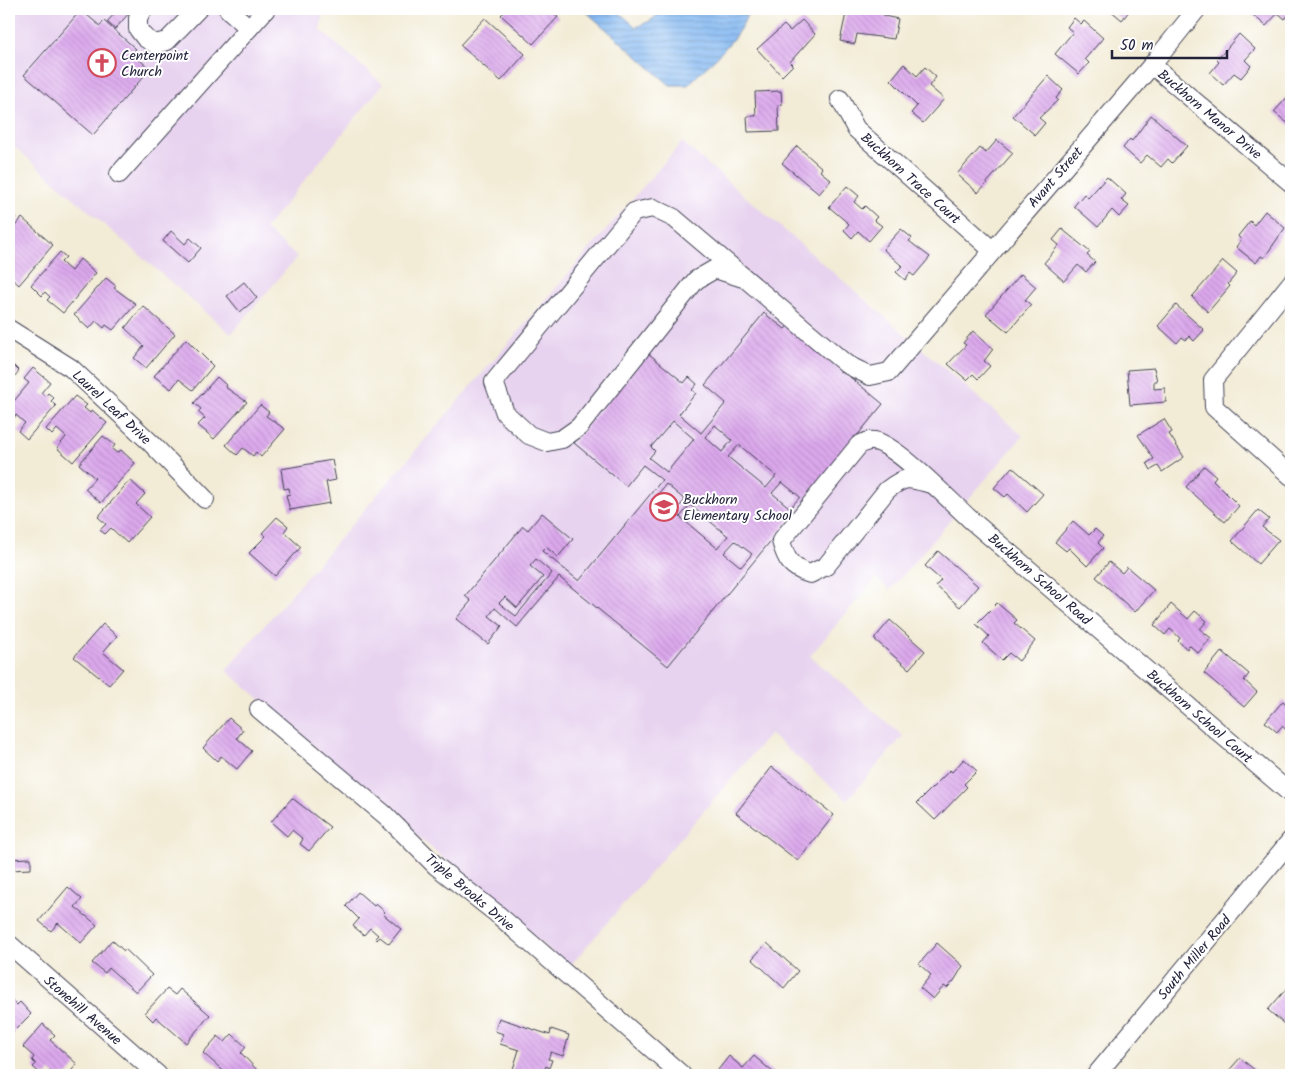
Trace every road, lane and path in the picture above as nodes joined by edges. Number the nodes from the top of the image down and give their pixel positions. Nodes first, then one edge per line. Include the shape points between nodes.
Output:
1 (144, 9) edge
2 (198, 9) edge
3 (228, 9) edge
4 (266, 9) edge
5 (1197, 9) edge
6 (249, 28) junction
7 (1152, 65) junction
8 (840, 99) dead end
9 (119, 174) dead end
10 (1291, 183) edge
11 (992, 250) junction
12 (746, 279) junction
13 (1291, 283) edge
14 (9, 329) edge
15 (1291, 476) edge
16 (931, 484) junction
17 (205, 499) dead end
18 (1109, 638) joint
19 (258, 709) dead end
20 (1291, 794) edge
21 (1291, 840) edge
22 (9, 944) edge
23 (158, 1075) edge
24 (682, 1075) edge
25 (1096, 1075) edge

1 - 2 street via 138,18 138,30 156,44 167,41
3 - 6 street
4 - 6 street
5 - 7 street, Avant Street
6 - 9 street
7 - 10 street, Buckhorn Manor Drive
7 - 11 street, Avant Street
8 - 11 street, Buckhorn Trace Court via 856,129
11 - 12 street, Avant Street via 889,372 870,376 846,364
12 - 12 street, Avant Street via 674,218 653,208 634,212 494,382 505,413 530,435 547,442 562,439 579,428 696,280 715,269
13 - 15 street via 1213,380 1214,407
14 - 17 street, Laurel Leaf Drive via 71,368
16 - 16 street, Buckhorn School Road via 889,447 873,440 859,445 782,541 786,559 796,570 810,574 826,566 887,490 899,480 908,477
16 - 18 street, Buckhorn School Road
18 - 20 street, Buckhorn School Court
19 - 24 street, Triple Brooks Drive via 385,815 436,866 496,913
21 - 25 street, South Miller Road
22 - 23 street, Stonehill Avenue

